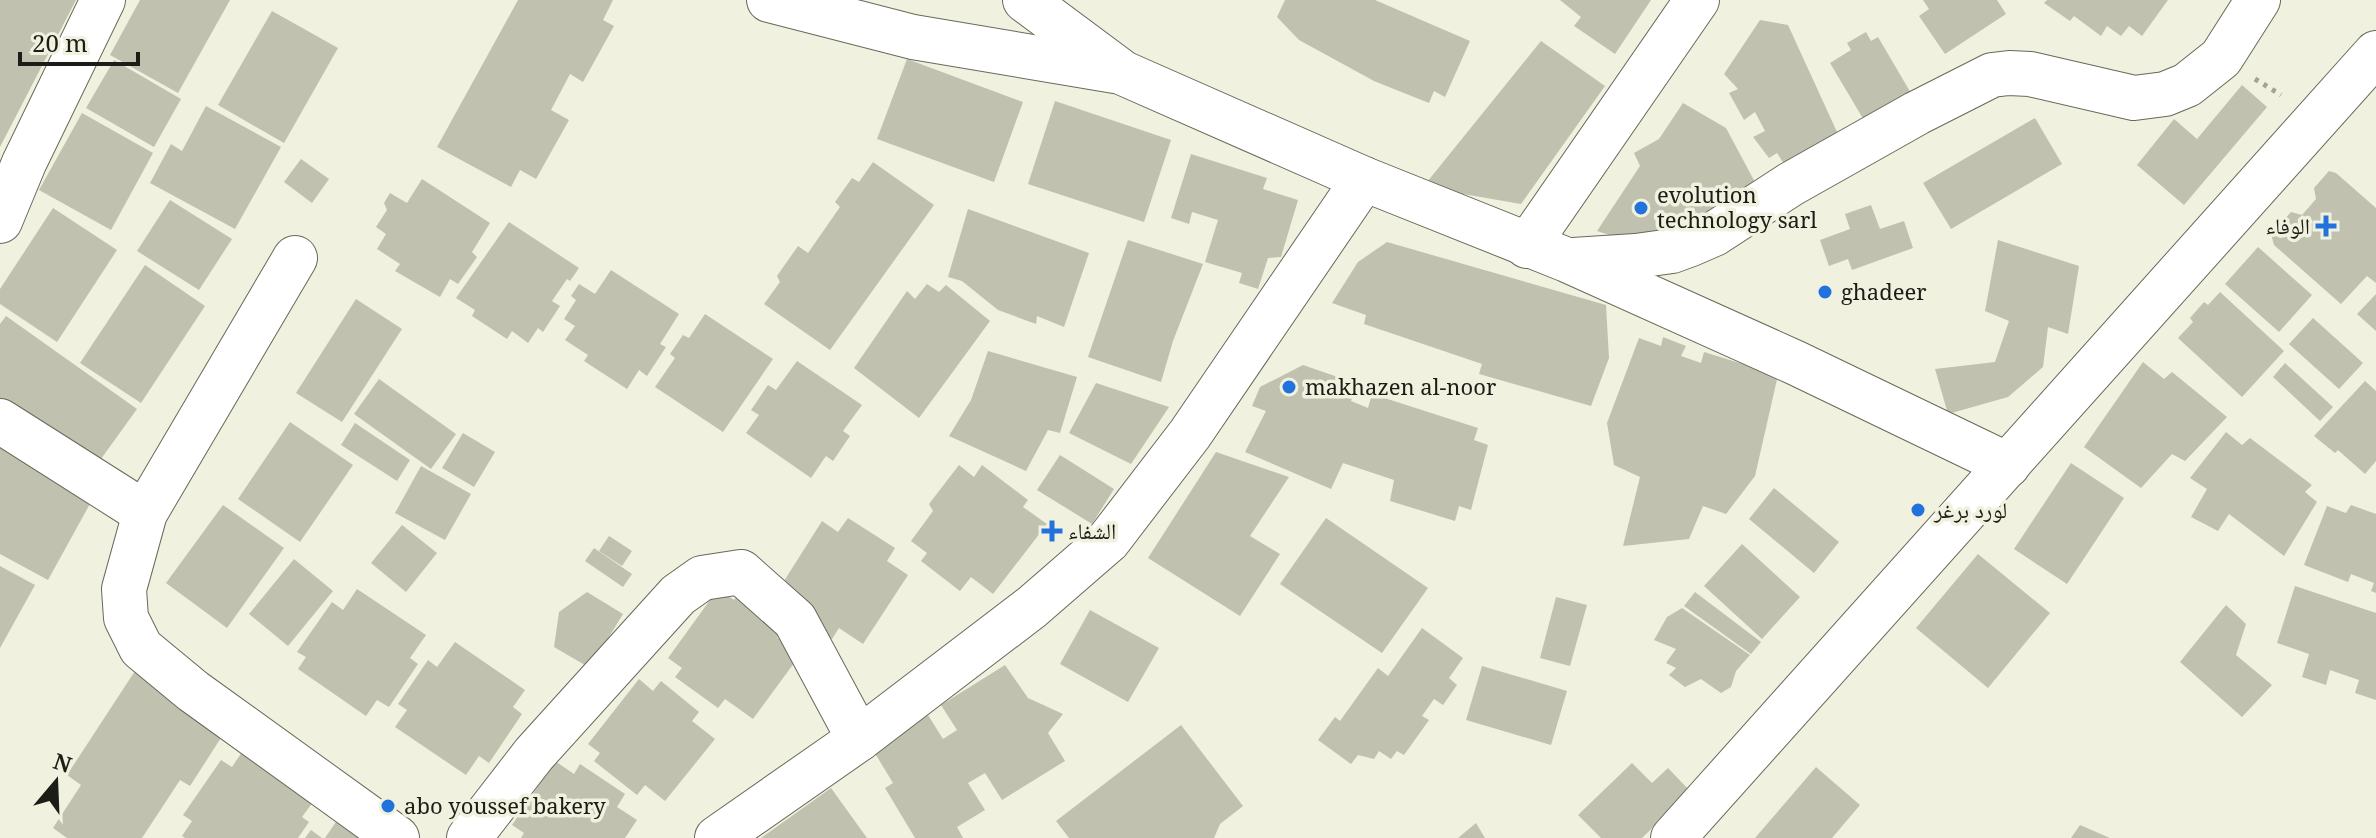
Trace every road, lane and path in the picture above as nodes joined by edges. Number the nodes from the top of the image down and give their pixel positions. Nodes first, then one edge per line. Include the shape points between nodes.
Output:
1 (103, 0) edge
2 (769, 0) edge
3 (1025, 0) edge
4 (1697, 0) edge
5 (2258, 0) edge
6 (2376, 53) edge
7 (2221, 58) junction
8 (1123, 73) junction
9 (2318, 118) junction
10 (1364, 179) junction
11 (0, 221) edge
12 (1547, 253) junction
13 (295, 258) dead end
14 (0, 421) edge
15 (2008, 465) junction
16 (145, 513) junction
17 (859, 739) junction
18 (397, 838) edge
19 (469, 838) edge
20 (717, 838) edge
21 (1673, 838) edge

1 - 11 street
2 - 8 street via 913,37
3 - 8 street
4 - 12 street
5 - 7 street
6 - 9 street
7 - 9 path
7 - 12 street via 2187,85 2134,98 2030,74 1992,75 1691,244 1636,256
8 - 10 street
9 - 15 street
10 - 12 street
10 - 17 street via 1190,434 1108,541 1032,607
12 - 15 street via 1796,363
13 - 16 street
14 - 16 street
15 - 21 street
16 - 18 street via 124,589 126,618 141,648
17 - 19 street via 795,620 741,572 702,578 678,595 610,667
17 - 20 street

